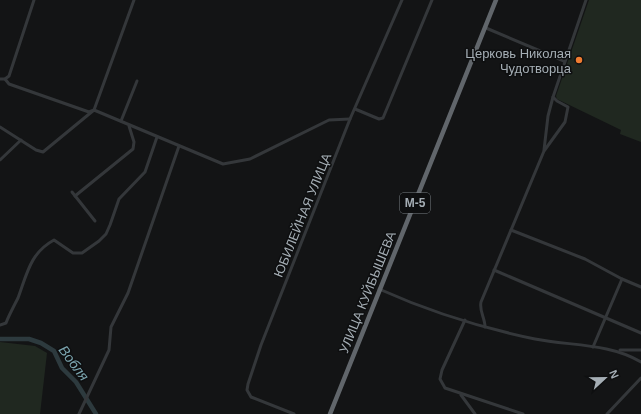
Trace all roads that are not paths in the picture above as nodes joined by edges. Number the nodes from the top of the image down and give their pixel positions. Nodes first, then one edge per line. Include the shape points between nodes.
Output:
1 (34, 0) edge
2 (134, 0) edge
3 (402, 0) edge
4 (432, 0) edge
5 (496, 0) edge
6 (586, 0) edge
7 (486, 28) junction
8 (564, 61) junction
9 (0, 79) edge
10 (5, 79) junction
11 (137, 81) dead end
12 (553, 96) junction
13 (94, 110) junction
14 (355, 110) junction
15 (350, 119) junction
16 (121, 121) junction
17 (129, 126) junction
18 (0, 127) edge
19 (157, 137) junction
20 (21, 140) junction
21 (179, 146) junction
22 (544, 152) junction
23 (0, 160) edge
24 (72, 192) dead end
25 (75, 196) junction
26 (95, 221) dead end
27 (511, 230) junction
28 (494, 270) junction
29 (622, 279) junction
30 (641, 287) edge
31 (379, 290) junction
32 (605, 318) junction
33 (464, 320) junction
34 (0, 325) edge
35 (485, 327) junction
36 (641, 332) edge
37 (593, 347) junction
38 (616, 350) junction
39 (641, 350) edge
40 (641, 362) edge
41 (641, 378) edge
42 (460, 394) junction
43 (79, 414) edge
44 (294, 414) edge
45 (330, 414) edge
46 (475, 414) edge
47 (523, 414) edge
48 (607, 414) edge

1 - 10 street via 9,76
2 - 13 street
3 - 14 street, ЮБИЛЕЙНАЯ УЛИЦА
4 - 14 street via 383,118
5 - 7 highway, УЛИЦА КУЙБЫШЕВА / М-5
6 - 8 street
7 - 8 street
7 - 31 highway, УЛИЦА КУЙБЫШЕВА / М-5
8 - 12 street
9 - 10 street
10 - 13 street via 9,84 89,112
11 - 16 street
12 - 22 street
12 - 22 street via 568,107 565,122
13 - 16 street
13 - 20 street via 43,152
14 - 15 street, ЮБИЛЕЙНАЯ УЛИЦА
15 - 21 street via 329,120 267,152 238,162 223,164
15 - 44 street, ЮБИЛЕЙНАЯ УЛИЦА via 260,345 247,390 251,397
16 - 17 street
17 - 19 street
17 - 25 street via 133,137 133,150
18 - 20 street
19 - 21 street
19 - 34 street via 145,172 119,199 106,234 82,253 73,253 54,240 40,249 29,264 18,298 6,323
20 - 23 street
21 - 43 street via 128,292 111,327 109,350
22 - 27 street
24 - 25 street
25 - 26 street
27 - 28 street
27 - 29 street via 585,259
28 - 32 street
28 - 35 street via 480,306
29 - 30 street
29 - 32 street
31 - 33 street
31 - 45 highway, УЛИЦА КУЙБЫШЕВА / М-5
32 - 36 street
32 - 37 street
33 - 35 street
33 - 42 street via 440,375 445,388
35 - 37 street via 542,340
37 - 38 street
38 - 39 street
38 - 40 street
41 - 48 street
42 - 46 street
42 - 47 street

